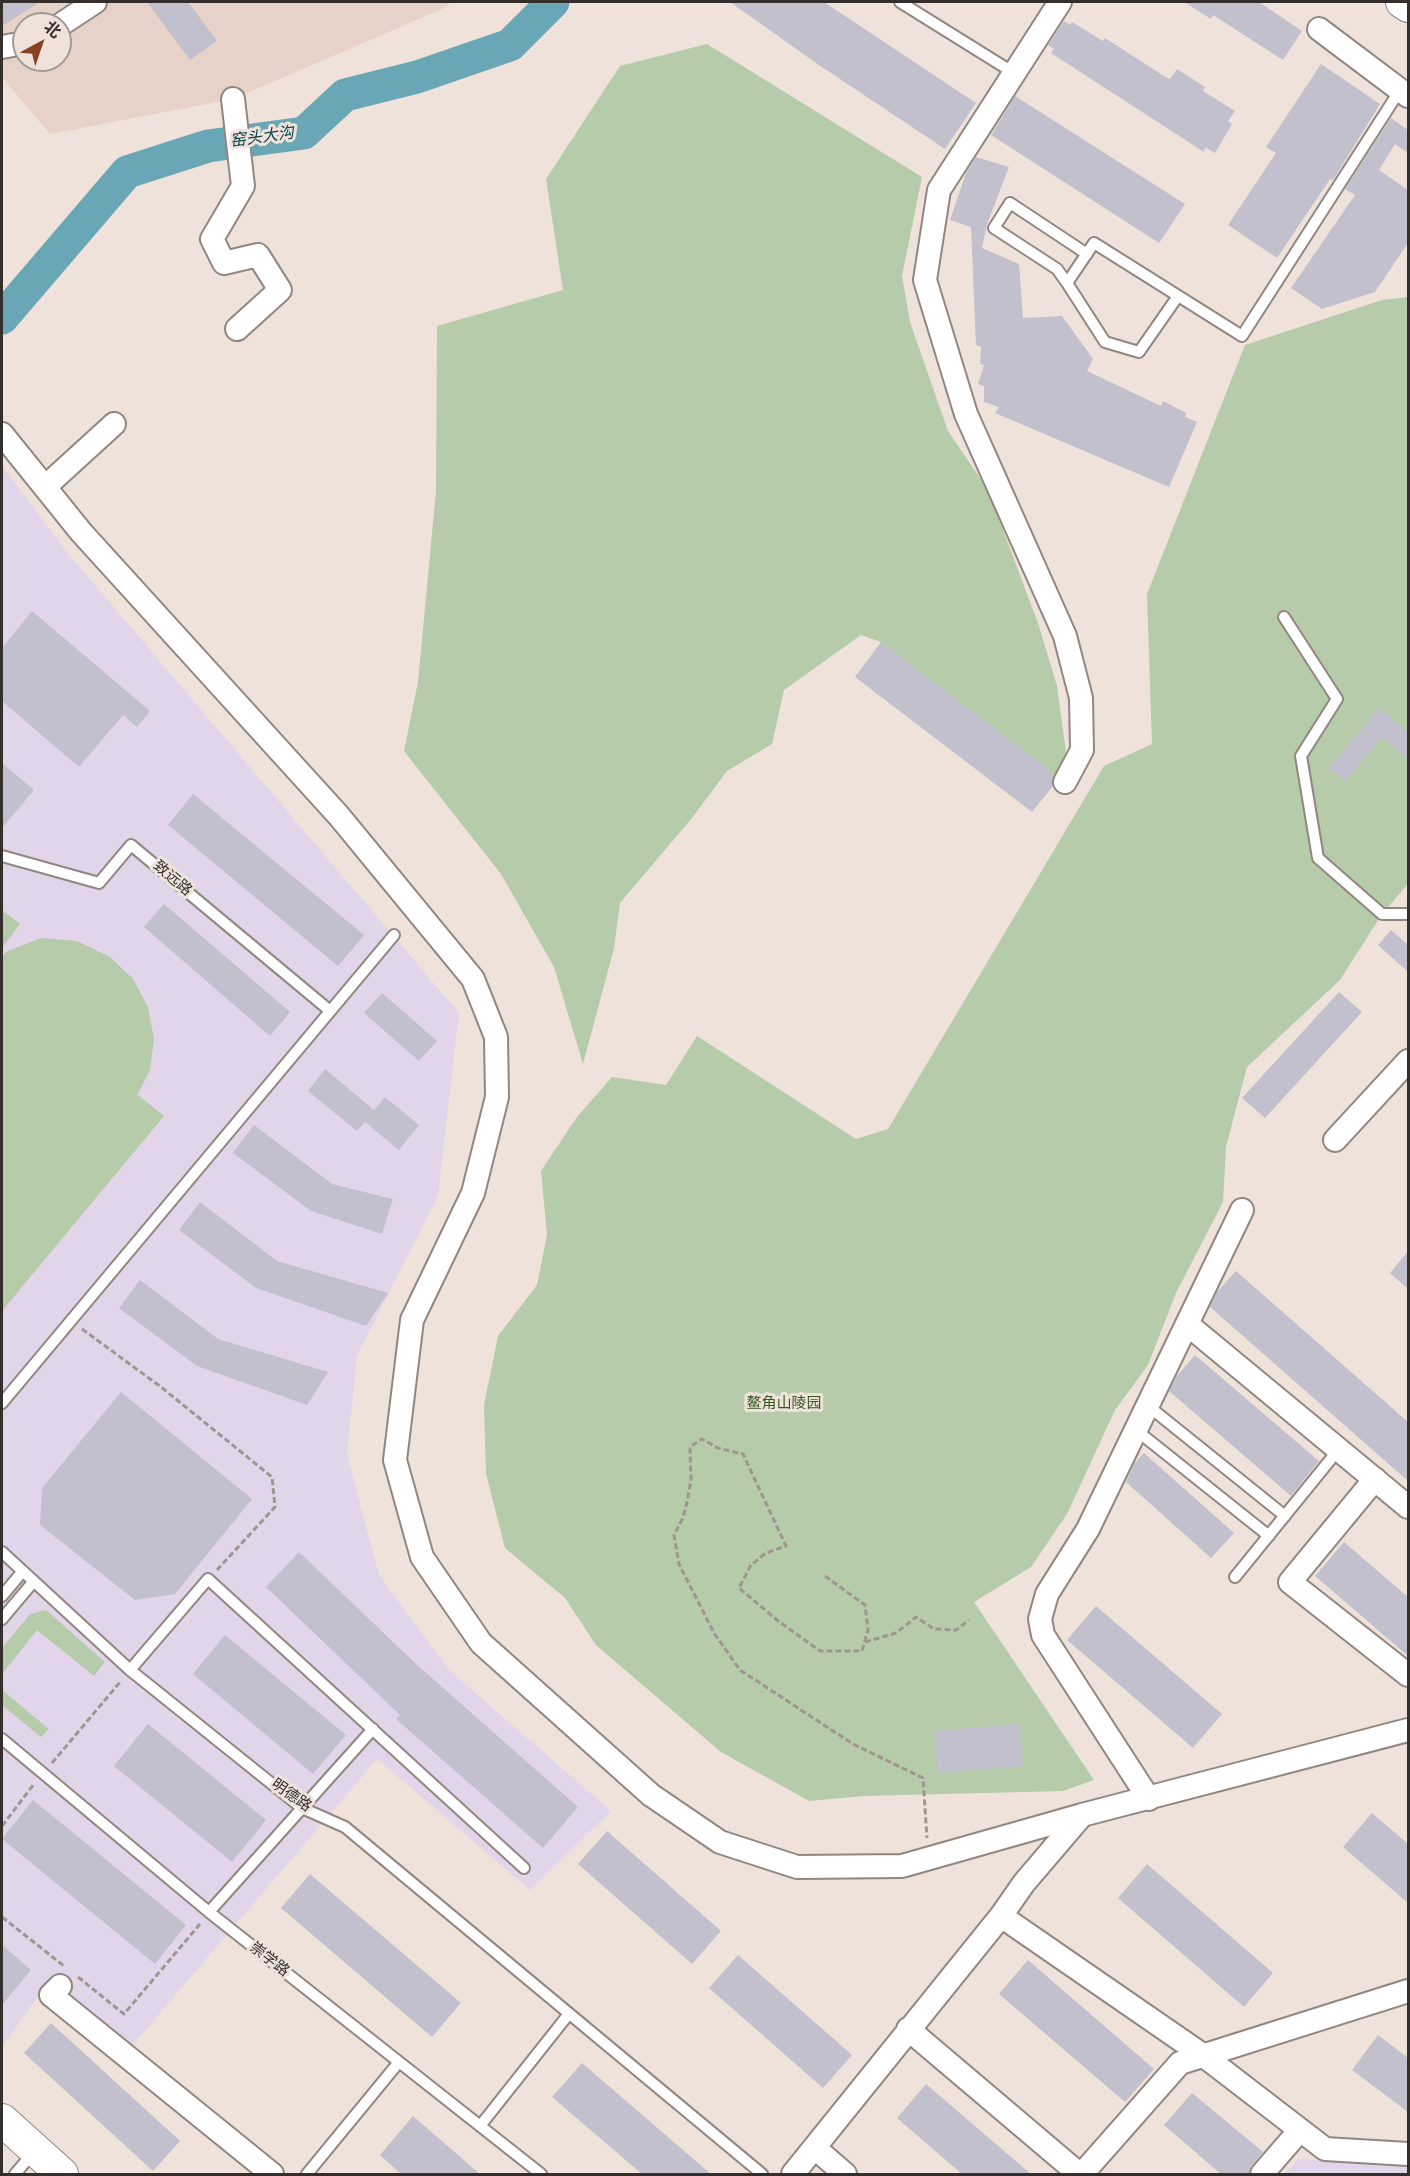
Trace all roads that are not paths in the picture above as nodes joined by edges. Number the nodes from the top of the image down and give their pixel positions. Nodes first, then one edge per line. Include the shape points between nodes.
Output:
1 (95, 2) edge
2 (900, 2) edge
3 (1060, 2) edge
4 (1402, 2) edge
5 (1408, 6) edge
6 (72, 17) edge
7 (1318, 29) dead end
8 (1014, 73) junction
9 (1404, 93) edge
10 (233, 99) dead end
11 (1087, 254) junction
12 (1067, 283) junction
13 (1178, 296) junction
14 (237, 330) dead end
15 (114, 424) dead end
16 (3, 436) edge
17 (45, 487) junction
18 (1284, 617) dead end
19 (1065, 782) dead end
20 (2, 856) edge
21 (1408, 914) edge
22 (394, 935) dead end
23 (329, 1010) junction
24 (1408, 1061) edge
25 (1335, 1140) dead end
26 (1242, 1210) dead end
27 (1187, 1324) junction
28 (2, 1403) edge
29 (1147, 1405) junction
30 (1136, 1429) junction
31 (1339, 1449) junction
32 (1375, 1479) junction
33 (1408, 1508) edge
34 (1285, 1516) junction
35 (1269, 1536) junction
36 (2, 1552) edge
37 (23, 1571) junction
38 (1235, 1577) dead end
39 (34, 1581) junction
40 (2, 1596) edge
41 (2, 1619) edge
42 (130, 1670) junction
43 (1408, 1675) edge
44 (373, 1730) junction
45 (1408, 1730) edge
46 (2, 1739) edge
47 (1149, 1798) junction
48 (302, 1808) junction
49 (1082, 1815) junction
50 (524, 1868) dead end
51 (209, 1912) junction
52 (1001, 1916) junction
53 (60, 1986) dead end
54 (1408, 1991) edge
55 (568, 2015) junction
56 (908, 2029) junction
57 (1204, 2056) junction
58 (399, 2062) junction
59 (2, 2120) edge
60 (480, 2126) junction
61 (1300, 2130) junction
62 (815, 2148) junction
63 (35, 2150) junction
64 (1408, 2154) edge
65 (15, 2175) edge
66 (62, 2175) edge
67 (272, 2175) edge
68 (308, 2175) edge
69 (541, 2175) edge
70 (762, 2175) edge
71 (793, 2175) edge
72 (844, 2175) edge
73 (1081, 2175) edge
74 (1262, 2175) edge

1 - 6 street
2 - 8 lane
3 - 8 street
4 - 5 main road
7 - 9 street
8 - 19 street via 939,190 925,280 966,414 1065,636 1081,698 1082,750
9 - 13 lane via 1242,336
10 - 14 street via 243,186 212,239 224,263 258,255 280,290
11 - 12 lane
11 - 12 lane via 1010,203 994,228 1057,269
11 - 13 lane via 1094,243
12 - 13 lane via 1105,342 1139,352
15 - 17 street
16 - 17 street
17 - 49 street via 81,532 346,825 473,979 496,1037 497,1097 473,1193 412,1320 395,1460 422,1557 480,1643 651,1795 720,1842 797,1867 902,1866
18 - 21 lane via 1337,699 1301,756 1318,858 1382,914
20 - 23 lane, 致远路 via 99,883 131,845
22 - 23 lane
23 - 28 lane
24 - 25 street
26 - 27 street
27 - 29 street
27 - 31 street
29 - 30 street
29 - 34 lane
30 - 35 lane
30 - 47 street via 1088,1528 1047,1594 1040,1620 1043,1635
31 - 32 street
31 - 34 lane
32 - 33 street
32 - 43 street via 1290,1582
34 - 35 lane
35 - 38 lane
36 - 37 lane, 明德路
37 - 39 lane, 明德路
37 - 40 lane
39 - 41 lane
39 - 42 lane, 明德路
42 - 44 lane via 208,1579
42 - 48 lane, 明德路
44 - 48 lane
44 - 50 lane
45 - 47 street
46 - 51 lane, 崇学路
47 - 49 street
48 - 51 lane
48 - 55 lane, 明德路 via 345,1827
49 - 52 street
51 - 58 lane, 崇学路
52 - 56 street
52 - 57 street
53 - 67 street via 51,1995
54 - 57 street
55 - 60 lane
55 - 70 lane, 明德路
56 - 62 street
56 - 73 street
57 - 61 street
57 - 73 street via 1180,2062
58 - 60 lane, 崇学路
58 - 68 lane
59 - 63 main road
60 - 69 lane, 崇学路
61 - 64 street via 1325,2149
61 - 74 street
62 - 71 street
62 - 72 street
63 - 65 lane
63 - 66 main road

